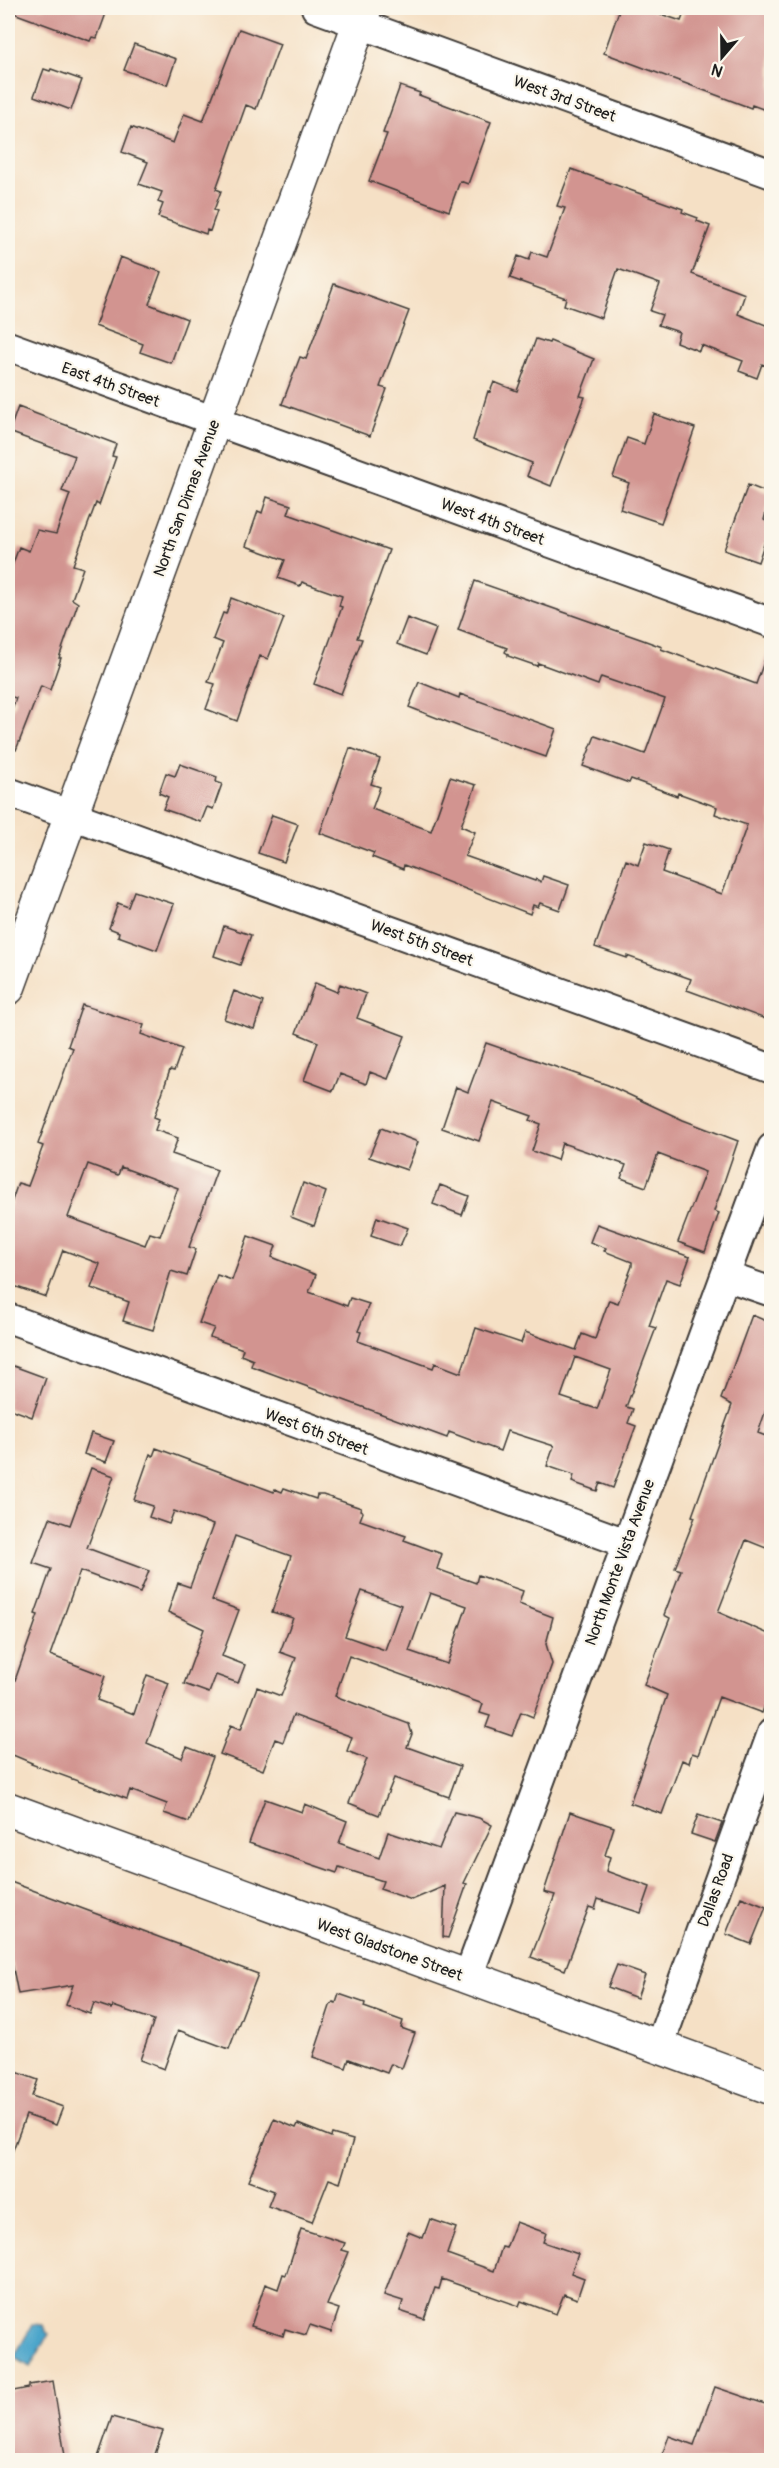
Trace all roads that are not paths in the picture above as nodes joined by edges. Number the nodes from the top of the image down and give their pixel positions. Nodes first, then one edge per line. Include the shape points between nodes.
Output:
1 (316, 8) edge
2 (362, 15) edge
3 (771, 174) edge
4 (8, 346) edge
5 (214, 422) junction
6 (771, 623) edge
7 (8, 792) edge
8 (71, 816) junction
9 (8, 988) edge
10 (771, 1069) edge
11 (771, 1148) edge
12 (725, 1276) junction
13 (771, 1292) edge
14 (8, 1318) edge
15 (626, 1543) junction
16 (771, 1733) edge
17 (8, 1809) edge
18 (468, 1977) junction
19 (658, 2047) junction
20 (771, 2088) edge

1 - 2 street, West 3rd Street
2 - 3 street, West 3rd Street
2 - 5 main road, North San Dimas Avenue
4 - 5 street, East 4th Street
5 - 6 street, West 4th Street
5 - 8 main road, North San Dimas Avenue
7 - 8 street, West 5th Street
8 - 9 main road, North San Dimas Avenue
8 - 10 street, West 5th Street
11 - 12 street, North Monte Vista Avenue
12 - 13 street
12 - 15 street, North Monte Vista Avenue
14 - 15 street, West 6th Street
15 - 18 street, North Monte Vista Avenue
16 - 19 street, Dallas Road
17 - 18 main road, West Gladstone Street
18 - 19 main road, West Gladstone Street
19 - 20 main road, West Gladstone Street

